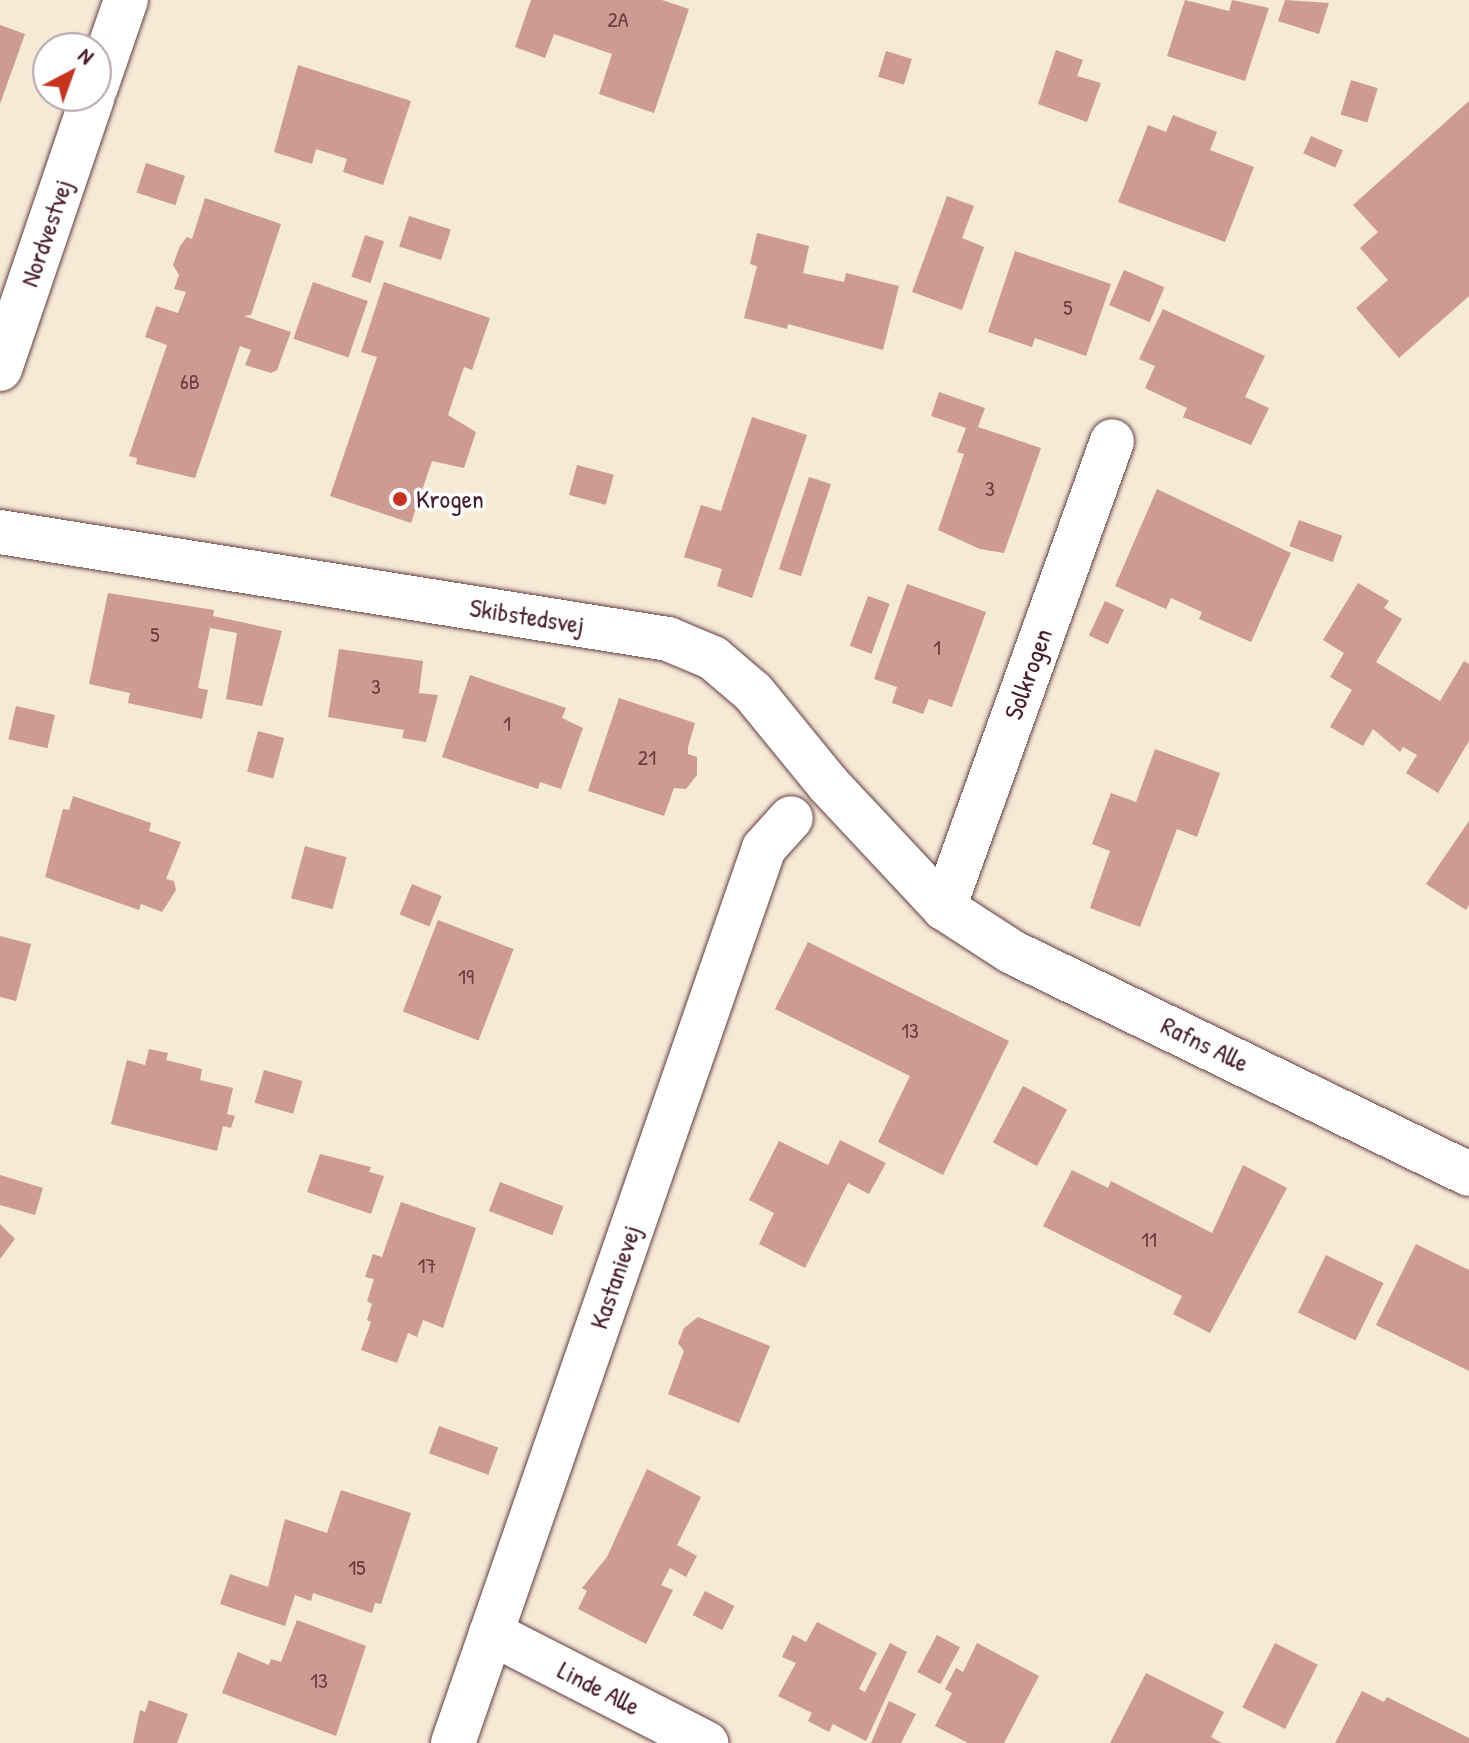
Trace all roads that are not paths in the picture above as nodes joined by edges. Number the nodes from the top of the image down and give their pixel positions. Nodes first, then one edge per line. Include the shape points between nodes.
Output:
1 (126, 0) edge
2 (112, 41) edge
3 (88, 112) edge
4 (0, 369) edge
5 (1112, 441) dead end
6 (0, 532) edge
7 (791, 818) dead end
8 (944, 908) junction
9 (1469, 1174) edge
10 (491, 1633) junction
11 (453, 1743) edge
12 (706, 1743) edge

1 - 2 street
3 - 4 street, Nordvestvej
5 - 8 street, Solkrogen
6 - 8 street, Skibstedsvej via 668,639 713,658 753,692 828,784
7 - 10 street, Kastanievej via 764,848
8 - 9 street, Rafns Alle via 1012,952
10 - 11 street, Kastanievej
10 - 12 street, Linde Alle

